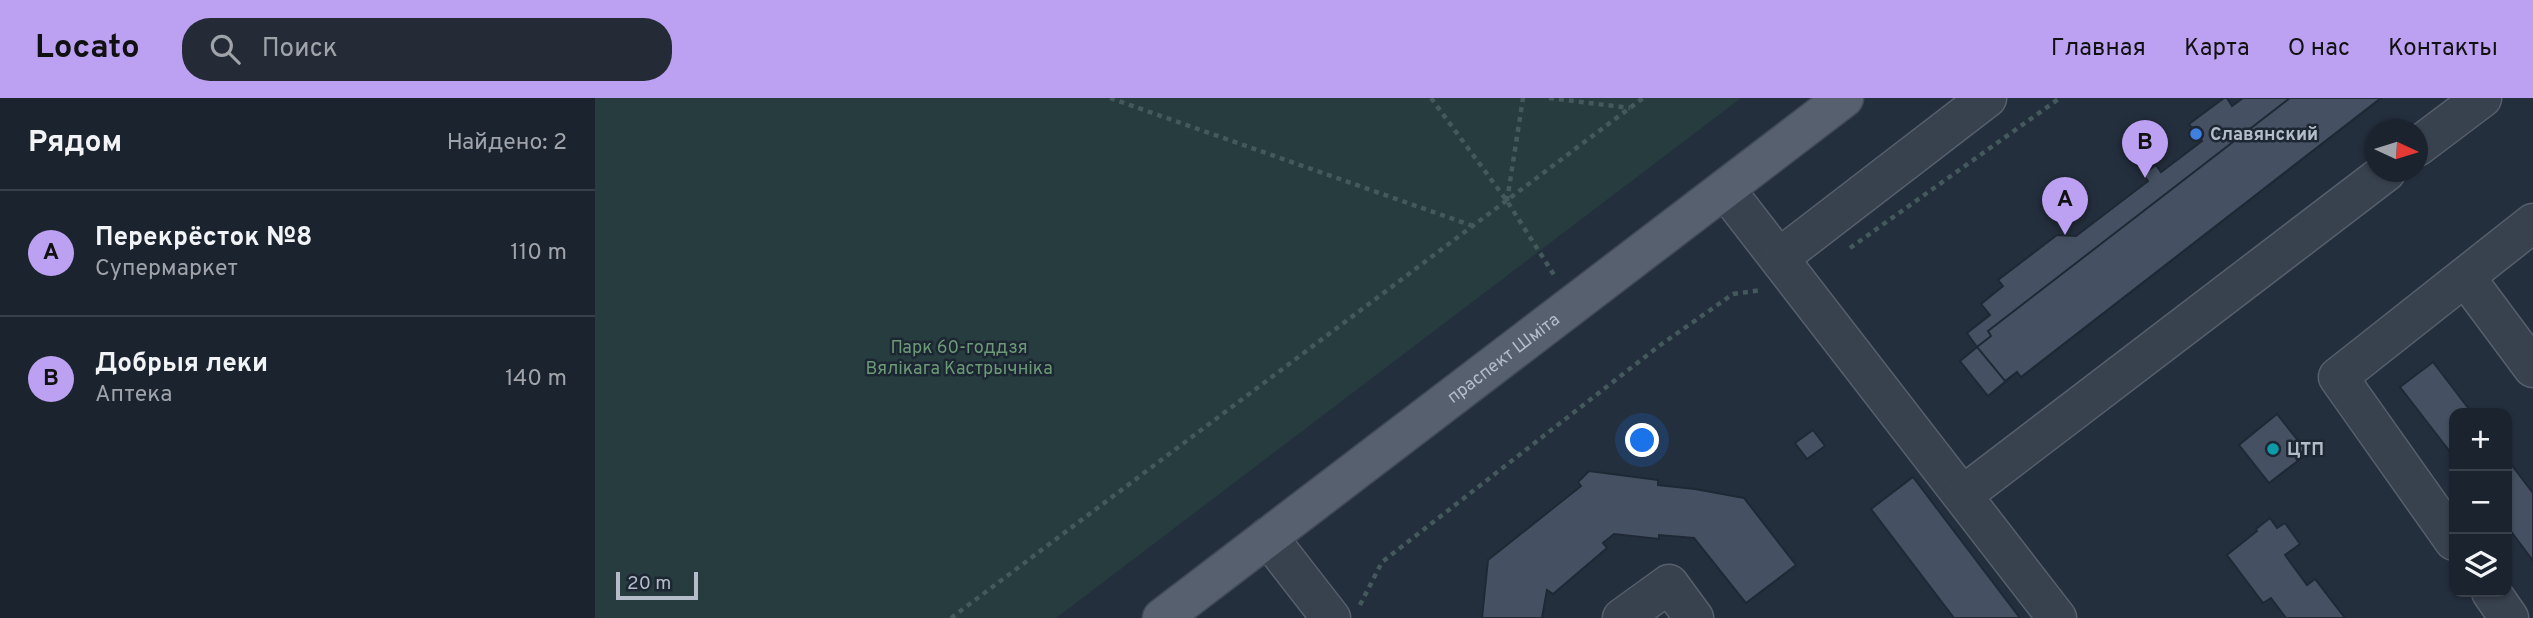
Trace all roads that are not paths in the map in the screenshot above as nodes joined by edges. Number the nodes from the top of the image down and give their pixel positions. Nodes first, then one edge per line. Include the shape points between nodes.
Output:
1 (1844, 98) edge
2 (1987, 98) edge
3 (2482, 98) edge
4 (2428, 139) edge
5 (2373, 182) edge
6 (1725, 189) junction
7 (2533, 223) edge
8 (1789, 271) junction
9 (2466, 278) junction
10 (2533, 368) edge
11 (1963, 495) junction
12 (2449, 534) edge
13 (1268, 537) junction
14 (2494, 597) edge
15 (1336, 615) edge
16 (1162, 618) edge
17 (1622, 618) edge
18 (1694, 618) edge
19 (2057, 618) edge
20 (2509, 618) edge

1 - 6 main road, праспект Шміта
2 - 8 lane
3 - 4 lane
5 - 11 lane
6 - 8 lane
6 - 13 main road, праспект Шміта
7 - 9 lane
8 - 11 lane
9 - 10 lane
9 - 12 lane via 2338,377
11 - 19 lane
13 - 15 lane
13 - 16 main road, праспект Шміта
14 - 20 lane
17 - 18 lane via 1669,584

